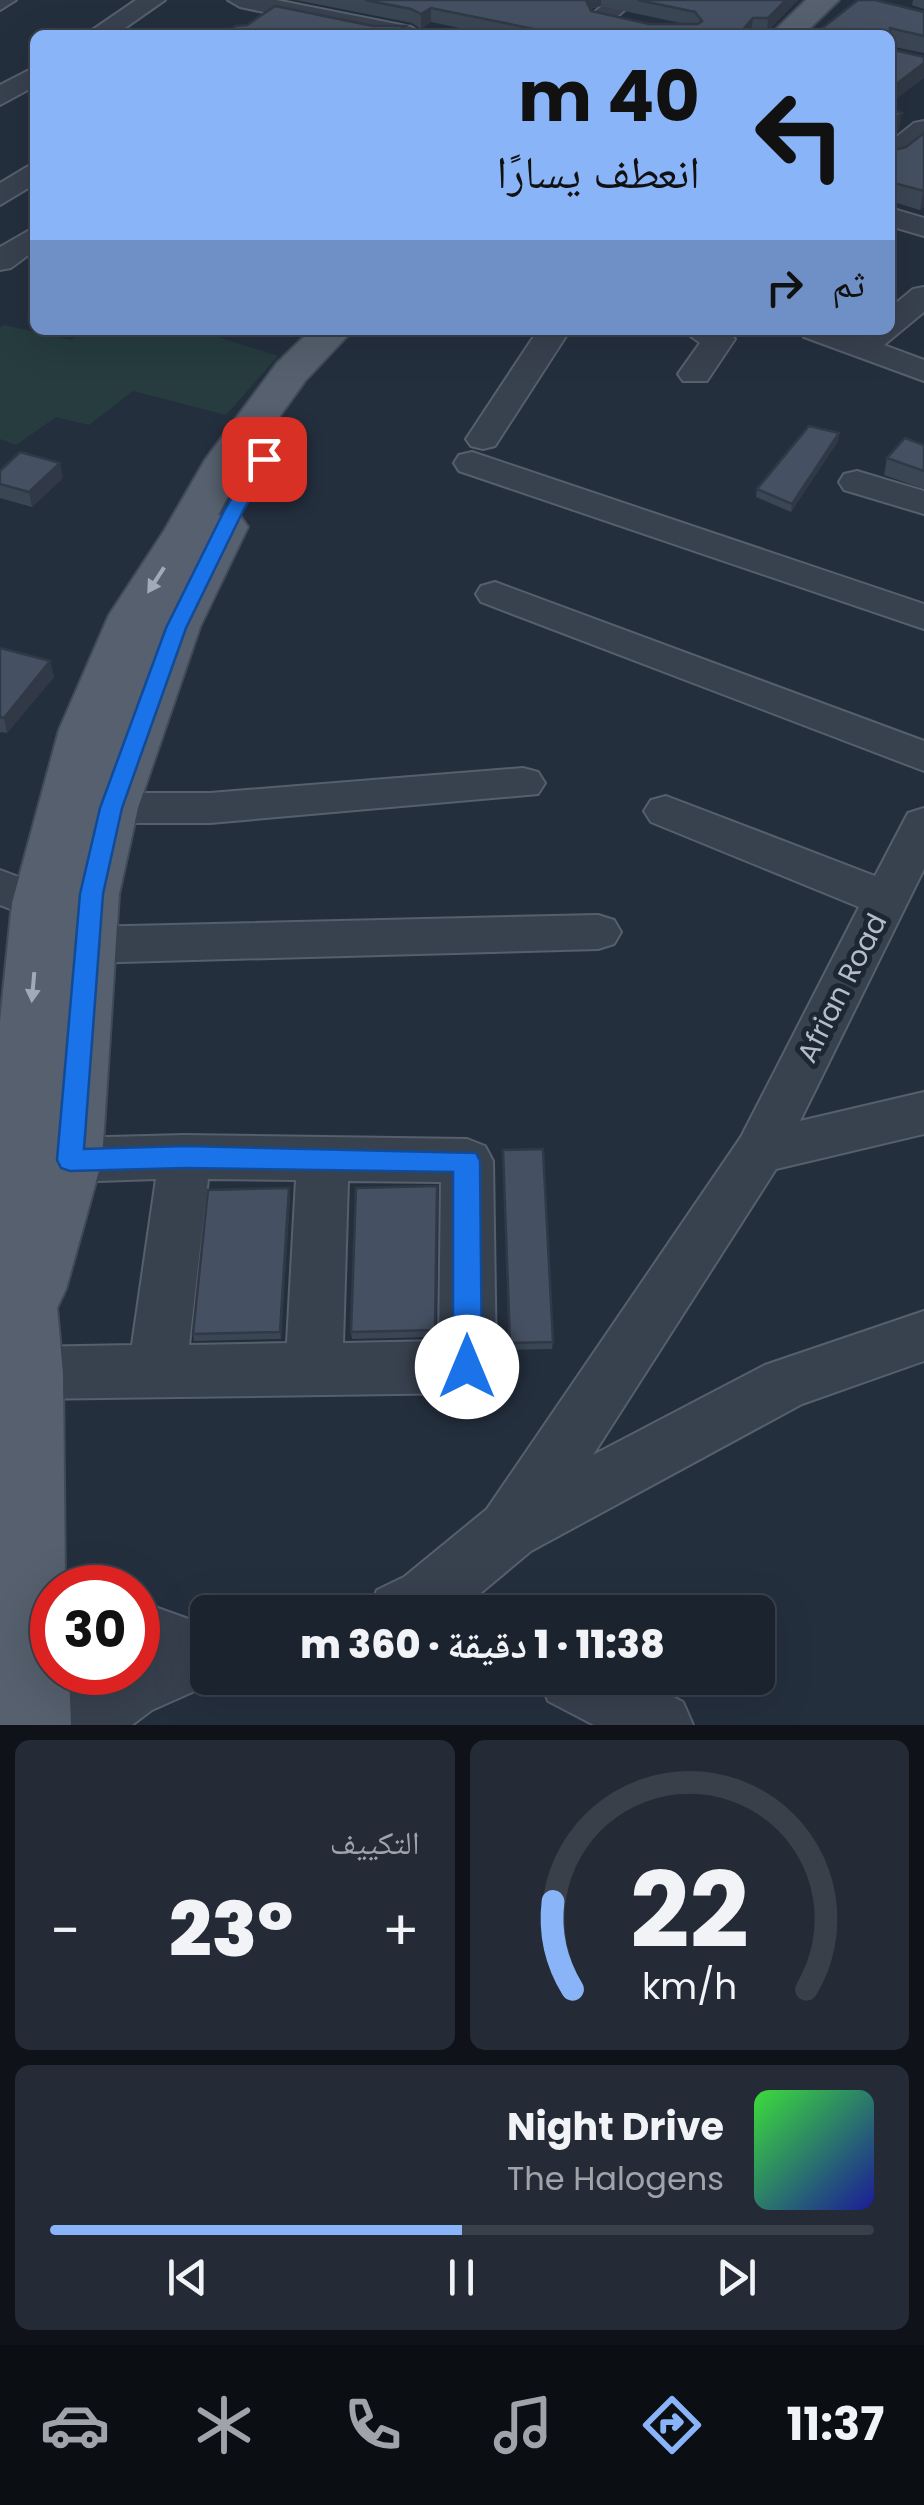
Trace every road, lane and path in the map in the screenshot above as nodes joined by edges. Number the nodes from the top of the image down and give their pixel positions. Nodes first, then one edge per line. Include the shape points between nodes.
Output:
1 (153, 0) edge
2 (363, 0) edge
3 (624, 0) edge
4 (824, 0) edge
5 (856, 1) edge
6 (242, 13) edge
7 (600, 18) junction
8 (634, 24) edge
9 (327, 27) edge
10 (106, 30) edge
11 (358, 30) edge
12 (586, 30) edge
13 (791, 30) edge
14 (826, 30) edge
15 (30, 78) edge
16 (0, 97) edge
17 (918, 122) edge
18 (895, 150) edge
19 (30, 175) edge
20 (0, 196) edge
21 (895, 218) edge
22 (924, 227) edge
23 (30, 240) edge
24 (0, 261) edge
25 (924, 296) edge
26 (895, 320) edge
27 (327, 335) edge
28 (370, 335) edge
29 (551, 335) edge
30 (712, 335) edge
31 (847, 335) edge
32 (872, 339) edge
33 (924, 370) edge
34 (695, 374) dead end
35 (857, 482) dead end
36 (924, 503) edge
37 (495, 594) dead end
38 (924, 617) edge
39 (924, 757) edge
40 (523, 783) dead end
41 (111, 808) junction
42 (666, 811) dead end
43 (924, 824) edge
44 (20, 895) edge
45 (886, 899) junction
46 (598, 932) dead end
47 (86, 945) junction
48 (924, 1114) edge
49 (759, 1152) junction
50 (185, 1157) junction
51 (70, 1160) junction
52 (323, 1160) junction
53 (18, 1336) edge
54 (924, 1336) edge
55 (314, 1368) junction
56 (157, 1372) junction
57 (508, 1530) junction
58 (38, 1565) edge
59 (439, 1595) edge
60 (160, 1640) edge
61 (190, 1650) edge
62 (190, 1661) edge
63 (33, 1695) edge
64 (604, 1695) edge
65 (31, 1725) edge
66 (78, 1725) edge
67 (660, 1725) edge

1 - 10 street
2 - 9 street
3 - 7 street
4 - 13 main road
5 - 14 main road
6 - 9 street via 271,6
7 - 8 street
7 - 12 street
9 - 11 street
15 - 16 street
17 - 18 street
19 - 20 street
21 - 22 street
23 - 24 street
25 - 26 street
27 -> 44 main road via 220,469 133,615
28 - 41 main road via 308,396 233,511 176,628
29 - 38 street via 478,451
30 - 34 street via 720,338
31 - 32 street
32 - 33 street
35 - 36 street
37 - 39 street
40 - 41 street via 210,808
41 - 47 main road
42 - 45 street
43 - 45 street, Afrian Road
44 -> 53 main road
45 - 49 street, Afrian Road
46 - 47 street
47 - 51 main road
48 - 49 street
49 - 57 street, Afrian Road
50 - 51 street
50 - 52 street
50 - 56 street
51 - 53 main road
52 - 55 street
52 - 55 street via 466,1161 467,1367
53 - 56 street
53 - 58 main road
54 - 57 street via 785,1384
55 - 56 street
57 - 59 street
60 - 61 street
62 - 66 street via 129,1687
63 - 65 main road
64 - 67 street

